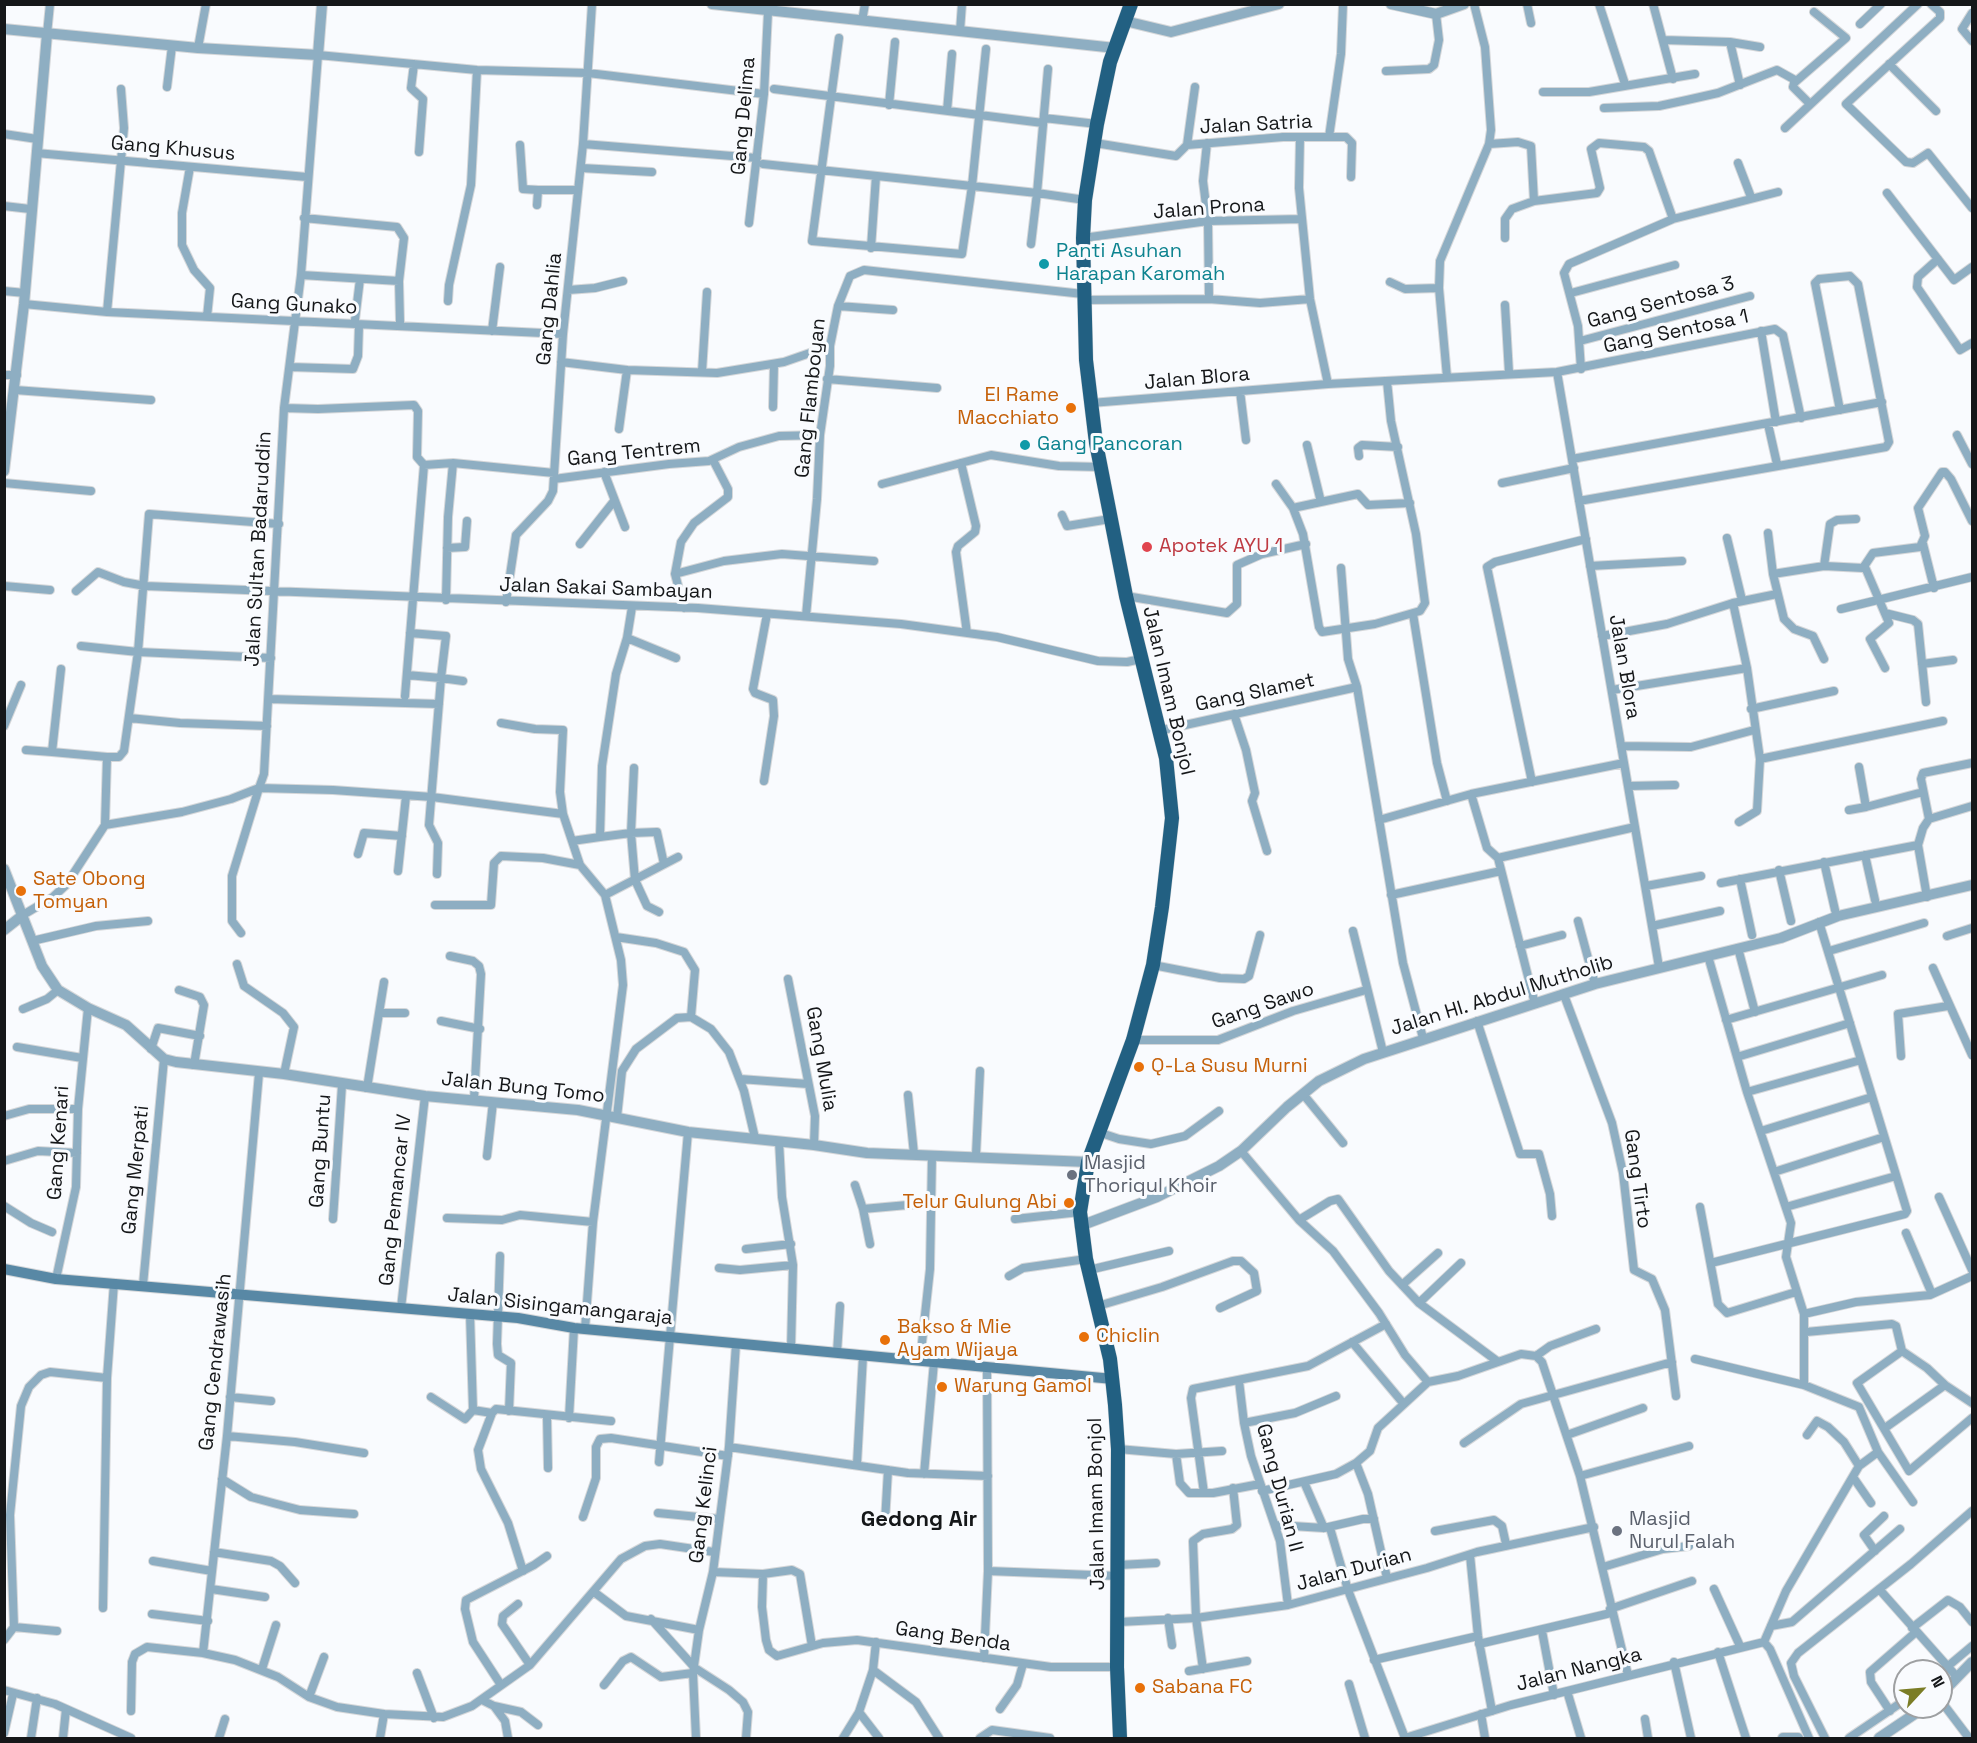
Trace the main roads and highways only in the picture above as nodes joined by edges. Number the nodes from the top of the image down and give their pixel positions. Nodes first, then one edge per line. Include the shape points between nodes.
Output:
1 (1131, 4) edge
2 (4, 1269) edge
3 (1113, 1379) junction
4 (1120, 1738) edge

1 - 3 highway, Jalan Imam Bonjol via 1115,48 1097,124 1085,200 1083,297 1100,467 1170,786 1172,818 1152,964 1133,1040 1088,1162 1080,1212 1087,1265
2 - 3 main road, Jalan Sisingamangaraja via 56,1279 518,1318 579,1329
3 - 4 highway, Jalan Imam Bonjol via 1118,1449

